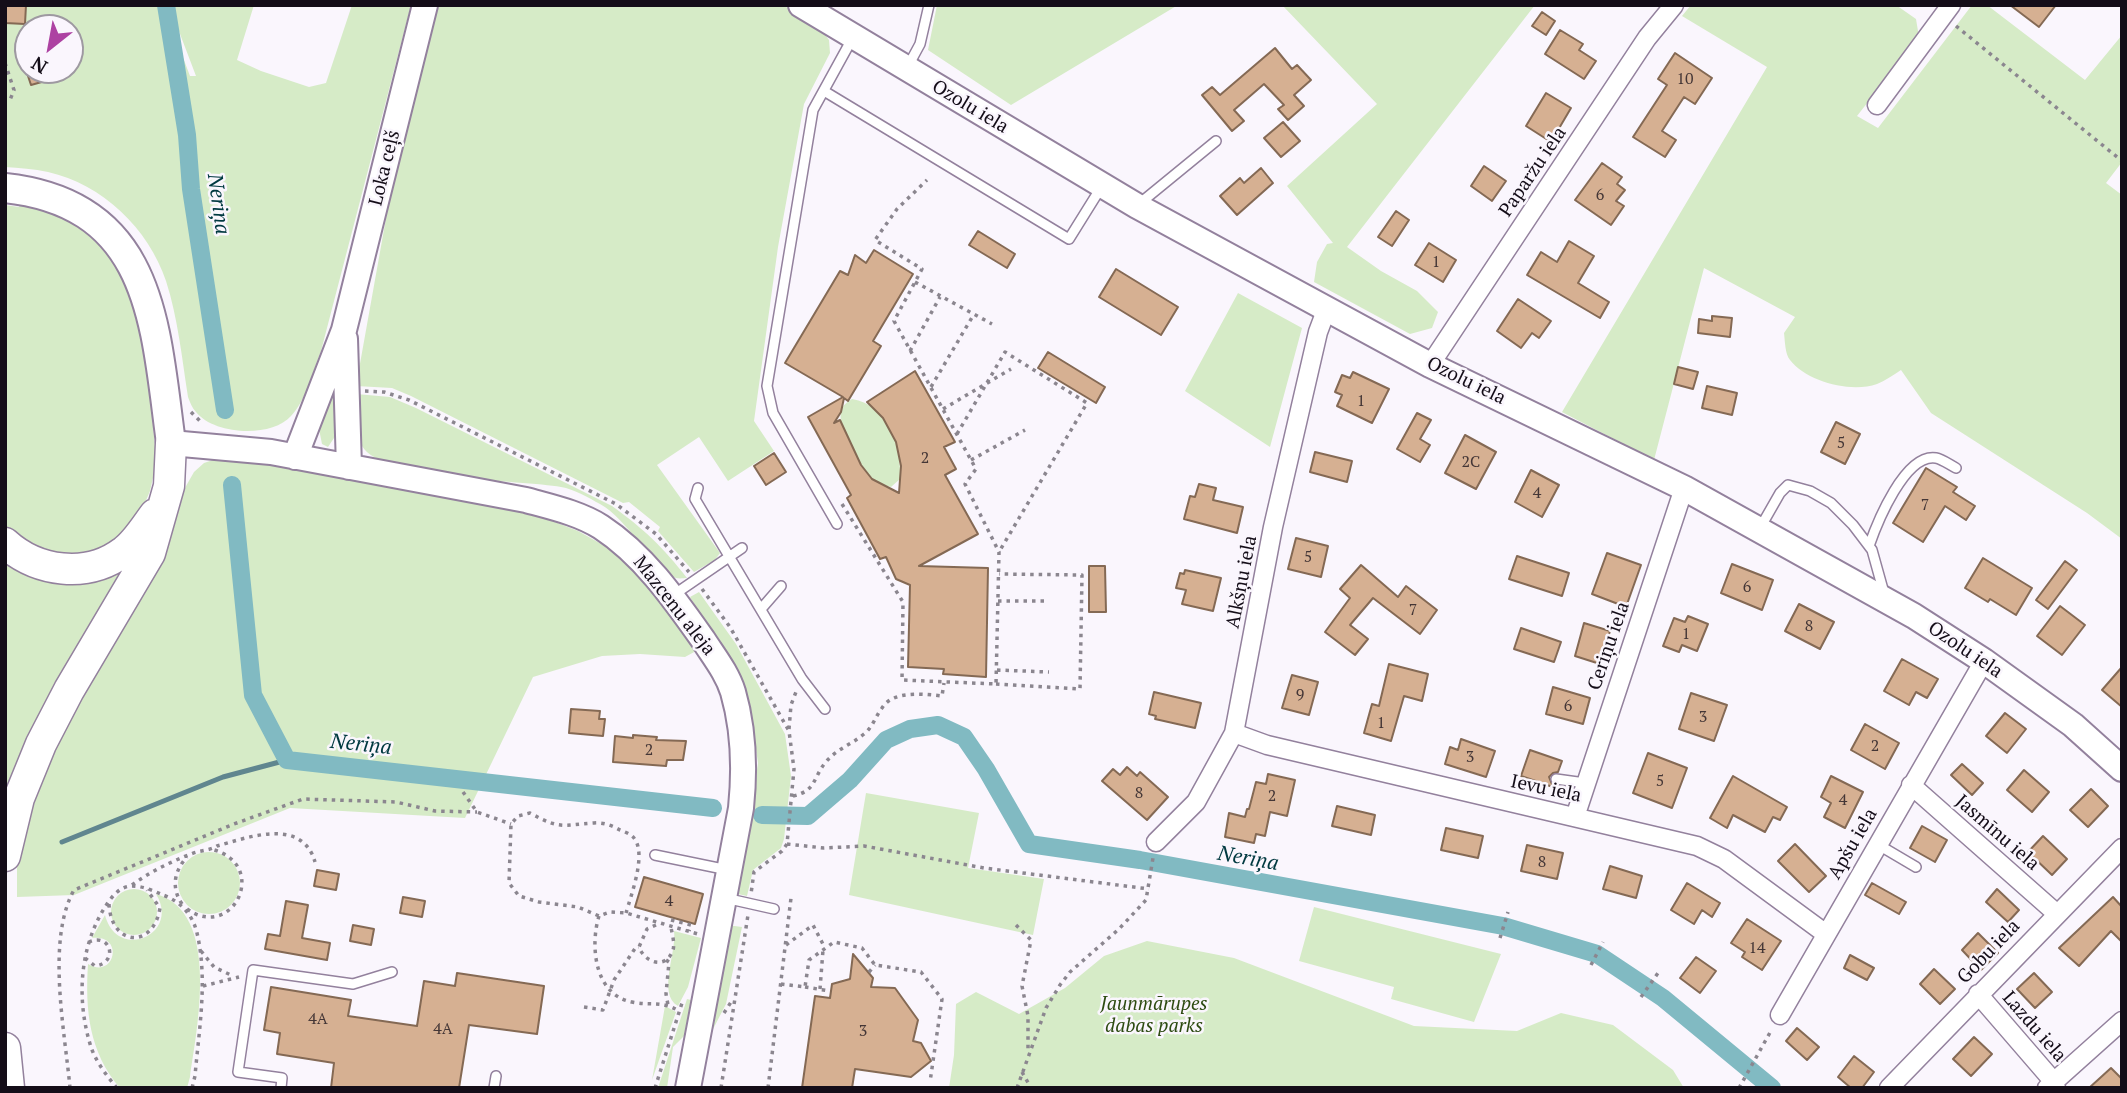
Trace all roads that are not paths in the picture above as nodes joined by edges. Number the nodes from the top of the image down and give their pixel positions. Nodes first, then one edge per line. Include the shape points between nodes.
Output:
1 (425, 5) edge
2 (801, 5) edge
3 (929, 5) edge
4 (1674, 5) edge
5 (1941, 9) edge
6 (853, 37) junction
7 (907, 69) junction
8 (824, 91) junction
9 (1877, 105) dead end
10 (1216, 141) dead end
11 (1102, 185) junction
12 (13, 188) edge
13 (1137, 206) junction
14 (1327, 308) junction
15 (344, 330) junction
16 (1430, 365) junction
17 (171, 443) junction
18 (295, 457) junction
19 (349, 467) junction
20 (1956, 468) dead end
21 (698, 488) dead end
22 (1684, 488) junction
23 (165, 499) junction
24 (837, 524) dead end
25 (1760, 529) junction
26 (5, 543) edge
27 (1869, 546) junction
28 (742, 548) dead end
29 (728, 557) junction
30 (781, 586) dead end
31 (670, 597) junction
32 (1886, 600) junction
33 (761, 609) junction
34 (1984, 661) junction
35 (825, 709) dead end
36 (1234, 733) junction
37 (2122, 769) edge
38 (1556, 779) dead end
39 (1584, 783) junction
40 (1911, 785) junction
41 (1575, 817) junction
42 (1156, 842) dead end
43 (1877, 844) junction
44 (2122, 848) edge
45 (655, 855) dead end
46 (5, 856) edge
47 (1916, 867) dead end
48 (730, 870) junction
49 (724, 898) junction
50 (774, 909) dead end
51 (2056, 913) junction
52 (1826, 934) junction
53 (392, 972) dead end
54 (1978, 994) junction
55 (1780, 1015) road end
56 (2122, 1021) edge
57 (5, 1048) edge
58 (496, 1076) dead end
59 (2052, 1086) edge
60 (9, 1088) edge
61 (281, 1088) edge
62 (495, 1088) edge
63 (688, 1088) edge
64 (1889, 1088) edge

1 - 15 main road, Loka ceļš
2 - 6 main road, Ozolu iela
3 - 7 lane via 920,44
4 - 16 street, Paparžu iela via 1647,38
5 - 9 street
6 - 7 main road, Ozolu iela
6 - 8 lane
7 - 11 main road, Ozolu iela
8 - 11 lane via 1069,239
8 - 24 lane via 813,110 767,386 773,413
10 - 13 lane
11 - 13 main road, Ozolu iela
12 - 17 main road via 70,205 121,246 142,285 155,325
13 - 14 main road, Ozolu iela
14 - 16 main road, Ozolu iela
14 - 36 street, Alkšņu iela via 1273,527
15 - 18 main road, Loka ceļš
15 - 19 main road, Loka ceļš
16 - 22 main road, Ozolu iela
17 - 18 main road, Mazcenu aleja
17 - 23 highway
18 - 19 main road, Mazcenu aleja
19 - 31 main road, Mazcenu aleja via 566,511 626,545
20 - 27 lane via 1936,458 1921,459 1889,501
21 - 29 lane via 695,499
22 - 25 main road, Ozolu iela
22 - 39 street, Ceriņu iela
23 - 26 highway via 124,552 89,568 51,567 31,561
23 - 46 highway via 150,553 41,744 19,798
25 - 27 lane via 1788,485 1831,503
25 - 32 main road, Ozolu iela
27 - 32 lane
28 - 29 lane
29 - 31 lane
29 - 33 lane
30 - 33 lane
31 - 48 main road, Mazcenu aleja via 726,674 737,711 744,775
32 - 34 main road, Ozolu iela
33 - 35 lane
34 - 37 main road, Ozolu iela via 2073,725
34 - 40 street, Apšu iela
36 - 41 street, Ievu iela
36 - 42 street, Alkšņu iela via 1196,802
38 - 39 lane
39 - 41 street, Ceriņu iela
40 - 43 street, Apšu iela
40 - 51 street, Jasmīnu iela
41 - 52 street, Ievu iela via 1697,846 1724,859
43 - 47 lane
43 - 52 street, Apšu iela
44 - 51 street, Gobu iela
45 - 48 lane
48 - 49 main road, Mazcenu aleja
49 - 50 lane
49 - 63 main road, Mazcenu aleja
51 - 54 street, Gobu iela
52 - 55 street, Apšu iela
53 - 61 lane via 353,984 253,970 238,1072 282,1078
54 - 59 street, Lazdu iela
54 - 64 street, Gobu iela
56 - 59 street
57 - 60 highway
58 - 62 lane

